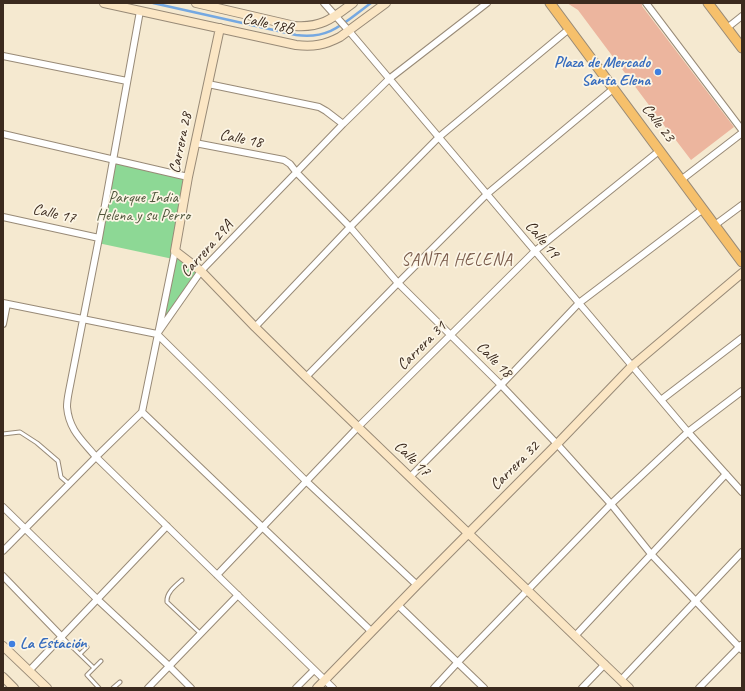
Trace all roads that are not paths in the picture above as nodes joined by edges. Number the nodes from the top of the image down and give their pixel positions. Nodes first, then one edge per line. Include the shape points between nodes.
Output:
1 (104, 3) edge
2 (196, 3) edge
3 (324, 3) edge
4 (353, 3) edge
5 (386, 3) edge
6 (487, 3) edge
7 (646, 3) edge
8 (708, 3) edge
9 (553, 5) edge
10 (221, 6) edge
11 (140, 11) junction
12 (742, 16) edge
13 (337, 18) junction
14 (220, 28) junction
15 (727, 28) junction
16 (569, 29) junction
17 (348, 30) junction
18 (742, 48) edge
19 (3, 56) edge
20 (389, 78) junction
21 (128, 81) junction
22 (208, 84) junction
23 (613, 89) junction
24 (344, 124) junction
25 (742, 132) edge
26 (3, 134) edge
27 (439, 137) junction
28 (195, 143) junction
29 (659, 151) junction
30 (112, 160) junction
31 (297, 173) junction
32 (188, 177) junction
33 (681, 180) junction
34 (487, 194) junction
35 (742, 205) edge
36 (703, 209) junction
37 (3, 217) edge
38 (715, 225) junction
39 (350, 227) junction
40 (99, 238) junction
41 (175, 251) junction
42 (535, 251) junction
43 (742, 262) edge
44 (201, 271) junction
45 (742, 273) edge
46 (398, 282) junction
47 (5, 303) edge
48 (579, 303) junction
49 (83, 320) junction
50 (3, 324) edge
51 (255, 327) junction
52 (157, 334) junction
53 (450, 336) junction
54 (742, 338) edge
55 (632, 366) junction
56 (306, 377) junction
57 (500, 385) junction
58 (742, 391) edge
59 (661, 400) junction
60 (142, 412) junction
61 (358, 427) junction
62 (688, 432) junction
63 (3, 434) edge
64 (557, 444) junction
65 (96, 456) junction
66 (726, 474) junction
67 (410, 477) junction
68 (307, 482) junction
69 (69, 484) junction
70 (742, 492) edge
71 (611, 504) junction
72 (3, 507) edge
73 (167, 526) junction
74 (263, 527) junction
75 (24, 529) junction
76 (469, 533) junction
77 (3, 551) edge
78 (742, 552) edge
79 (651, 554) junction
80 (217, 575) junction
81 (3, 576) edge
82 (182, 580) dead end
83 (417, 585) junction
84 (528, 590) junction
85 (238, 595) junction
86 (97, 599) junction
87 (695, 601) junction
88 (398, 605) junction
89 (372, 632) junction
90 (201, 634) junction
91 (575, 636) junction
92 (62, 637) junction
93 (3, 646) edge
94 (87, 647) dead end
95 (741, 647) edge
96 (80, 654) junction
97 (101, 661) dead end
98 (458, 662) junction
99 (605, 664) junction
100 (169, 666) junction
101 (94, 668) junction
102 (314, 670) junction
103 (29, 671) junction
104 (325, 680) junction
105 (621, 680) junction
106 (4, 681) edge
107 (120, 682) dead end
108 (14, 688) edge
109 (47, 688) edge
110 (99, 688) edge
111 (113, 688) edge
112 (148, 688) edge
113 (191, 688) edge
114 (296, 688) edge
115 (317, 688) edge
116 (333, 688) edge
117 (434, 688) edge
118 (484, 688) edge
119 (582, 688) edge
120 (629, 688) edge
121 (699, 688) edge

1 - 11 street, Calle 18B
2 - 10 street, Calle 18B
3 - 13 street, Calle 19
4 - 13 street
5 - 17 street, Calle 18B
6 - 20 street, Carrera 29A
7 - 25 street
8 - 15 main road
9 - 16 main road, Calle 23
10 - 13 street, Calle 18B via 295,26 312,26
11 - 14 street, Calle 18B
11 - 21 street
12 - 15 street
13 - 17 street, Calle 19
14 - 17 street, Calle 18B via 310,46 333,41
14 - 22 street, Carrera 28
15 - 18 main road
16 - 23 main road, Calle 23
16 - 27 street
17 - 20 street, Calle 19
19 - 21 street
20 - 24 street, Carrera 29A
20 - 27 street, Calle 19
21 - 30 street
22 - 24 street via 319,107
22 - 28 street, Carrera 28
23 - 29 main road, Calle 23
23 - 34 street
24 - 31 street, Carrera 29A
25 - 33 street
26 - 30 street
27 - 34 street, Calle 19
27 - 39 street
28 - 31 street, Calle 18 via 284,160
28 - 32 street, Carrera 28
29 - 33 main road, Calle 23
29 - 42 street, Carrera 31
30 - 32 street
30 - 40 street
31 - 39 street, Calle 18
31 - 44 street, Carrera 29A
32 - 41 street, Carrera 28
33 - 36 main road, Calle 23
34 - 42 street, Calle 19
34 - 46 street
35 - 38 street
36 - 38 main road, Calle 23
36 - 48 street
37 - 40 street, Calle 17
38 - 43 main road, Calle 23
39 - 46 street, Calle 18
39 - 51 street
40 - 49 street
41 - 44 street, Calle 17
41 - 52 street, Carrera 28
42 - 48 street, Calle 19
42 - 53 street, Carrera 31
44 - 51 street, Calle 17
44 - 52 street, Carrera 29A
45 - 55 street, Carrera 32
46 - 53 street, Calle 18
46 - 56 street
47 - 49 street
47 - 50 street
48 - 55 street, Calle 19
48 - 57 street
49 - 52 street
49 - 65 street via 67,407 75,433
51 - 56 street, Calle 17
52 - 60 street, Carrera 29A
52 - 68 street
53 - 57 street, Calle 18
53 - 61 street, Carrera 31
54 - 59 street
55 - 59 street, Calle 19
55 - 64 street, Carrera 32
56 - 61 street, Calle 17
57 - 64 street, Calle 18
57 - 67 street
58 - 62 street
59 - 62 street, Calle 19
60 - 65 street
60 - 74 street
61 - 67 street, Calle 17
61 - 68 street, Carrera 31
62 - 66 street, Calle 19
62 - 71 street
63 - 69 lane via 20,432 37,443 58,461 61,477
64 - 71 street, Calle 18
64 - 76 street, Carrera 32
65 - 69 street
65 - 73 street
66 - 70 street, Calle 19
66 - 79 street
67 - 76 street, Calle 17
68 - 74 street, Carrera 31
68 - 83 street
69 - 75 street
71 - 79 street, Calle 18
71 - 84 street
72 - 75 street
73 - 80 street
73 - 86 street
74 - 80 street, Carrera 31
74 - 89 street
75 - 77 street
75 - 86 street
76 - 83 street, Carrera 32
76 - 84 street, Calle 17
78 - 87 street
79 - 87 street, Calle 18
79 - 91 street
80 - 85 street
81 - 92 street
82 - 90 lane via 168,594 167,602
83 - 88 street, Carrera 32
84 - 91 street, Calle 17
84 - 98 street
85 - 90 street
85 - 102 street
86 - 92 street
86 - 100 street
87 - 95 street, Calle 18
87 - 105 street
88 - 89 street, Carrera 32
88 - 98 street
89 - 104 street, Carrera 32
90 - 100 street
91 - 99 street, Calle 17
92 - 96 lane
92 - 103 street
93 - 103 street
94 - 96 lane
95 - 121 street
96 - 101 lane
97 - 101 lane
98 - 117 street
98 - 118 street
99 - 105 street, Calle 17
99 - 119 street
100 - 112 street
100 - 113 street
101 - 110 lane via 87,675
102 - 104 street
102 - 114 street
103 - 109 street
104 - 115 street, Carrera 32
104 - 116 street
105 - 120 street, Calle 17
106 - 108 street
107 - 111 lane

